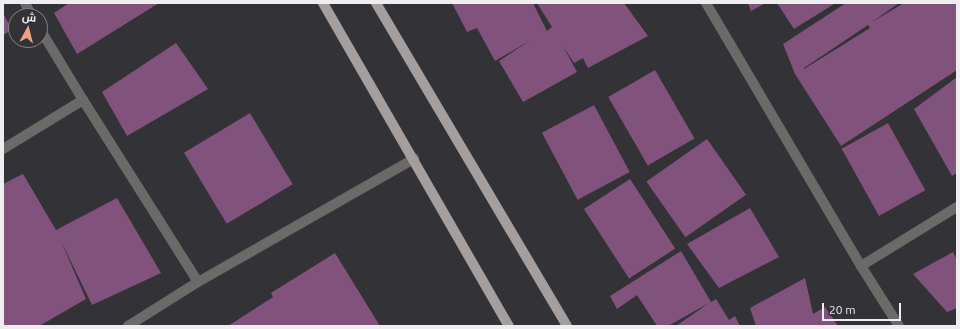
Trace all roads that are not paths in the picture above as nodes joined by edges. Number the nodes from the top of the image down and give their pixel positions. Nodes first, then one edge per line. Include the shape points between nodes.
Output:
1 (323, 3) edge
2 (376, 3) edge
3 (706, 3) edge
4 (48, 42) edge
5 (83, 100) junction
6 (3, 149) edge
7 (414, 159) junction
8 (957, 207) edge
9 (861, 266) junction
10 (198, 282) junction
11 (128, 326) edge
12 (509, 326) edge
13 (567, 326) edge
14 (899, 326) edge

1 - 7 main road
2 - 13 main road
3 - 9 street
4 - 5 street
5 - 6 street
5 - 10 street
7 - 10 street
7 - 12 main road
8 - 9 street
9 - 14 street
10 - 11 street

